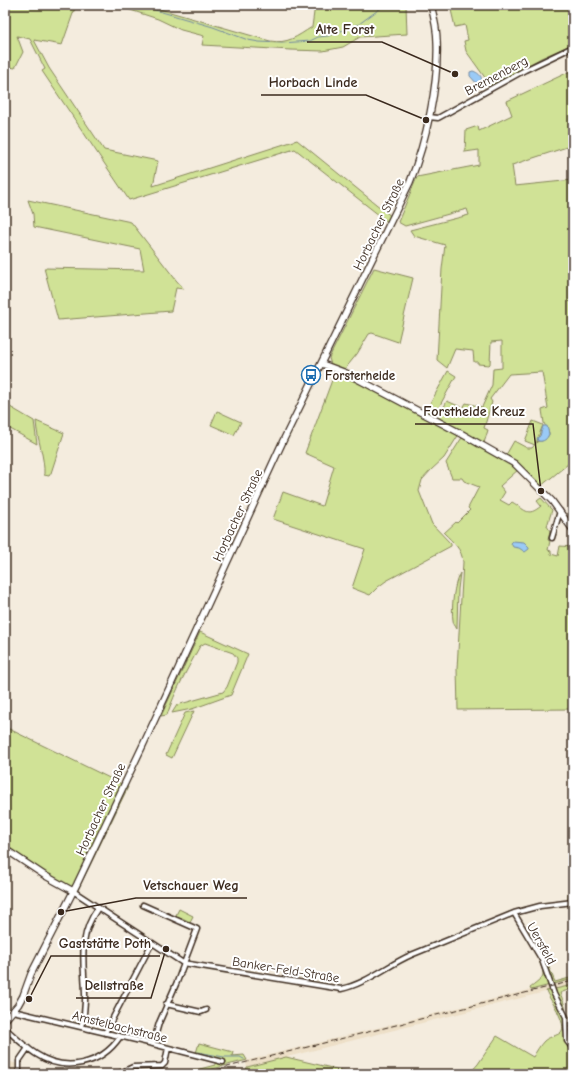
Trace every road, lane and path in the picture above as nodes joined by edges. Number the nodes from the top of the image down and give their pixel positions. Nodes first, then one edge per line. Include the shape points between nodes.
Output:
1 (431, 5) edge
2 (573, 47) edge
3 (429, 117) junction
4 (322, 364) junction
5 (560, 511) junction
6 (573, 530) edge
7 (552, 538) dead end
8 (5, 849) edge
9 (73, 891) junction
10 (573, 902) edge
11 (143, 905) dead end
12 (98, 908) junction
13 (514, 913) junction
14 (152, 943) junction
15 (183, 963) junction
16 (166, 1004) junction
17 (206, 1010) dead end
18 (13, 1011) junction
19 (5, 1020) edge
20 (81, 1027) junction
21 (5, 1028) edge
22 (105, 1033) junction
23 (120, 1036) junction
24 (153, 1044) junction
25 (28, 1048) junction
26 (168, 1048) junction
27 (573, 1049) edge
28 (223, 1062) dead end
29 (19, 1074) edge
30 (118, 1074) edge

1 - 3 main road, Horbacher Straße via 438,54
2 - 3 street, Bremenberg via 438,118
3 - 4 main road, Horbacher Straße via 420,157 410,182
4 - 5 main road via 346,373 507,459 528,475
4 - 9 main road, Horbacher Straße via 283,441 144,744
5 - 6 main road
5 - 7 street
8 - 9 main road
9 - 12 street, Banker-Feld-Straße
9 - 18 main road, Horbacher Straße via 31,974 23,996
10 - 13 street, Banker-Feld-Straße via 529,908
11 - 15 street via 196,929
12 - 14 street, Banker-Feld-Straße
12 - 20 street via 87,926 83,944 84,1009
13 - 15 street, Banker-Feld-Straße via 398,961 351,987 341,989
13 - 27 street, Uersfeld via 542,960 554,994 566,1017 568,1041
14 - 15 street, Banker-Feld-Straße
14 - 22 street
15 - 16 street
16 - 17 street via 201,1012
16 - 24 street
18 - 19 main road, Horbacher Straße
18 - 20 street, Amstelbachstraße
20 - 22 street, Amstelbachstraße
21 - 25 street
22 - 23 street, Amstelbachstraße
23 - 24 street, Amstelbachstraße
23 - 25 street via 103,1055 81,1064 46,1060
24 - 26 street, Amstelbachstraße
25 - 29 street via 19,1060
26 - 28 street, Amstelbachstraße
26 - 30 street via 162,1066 133,1066

